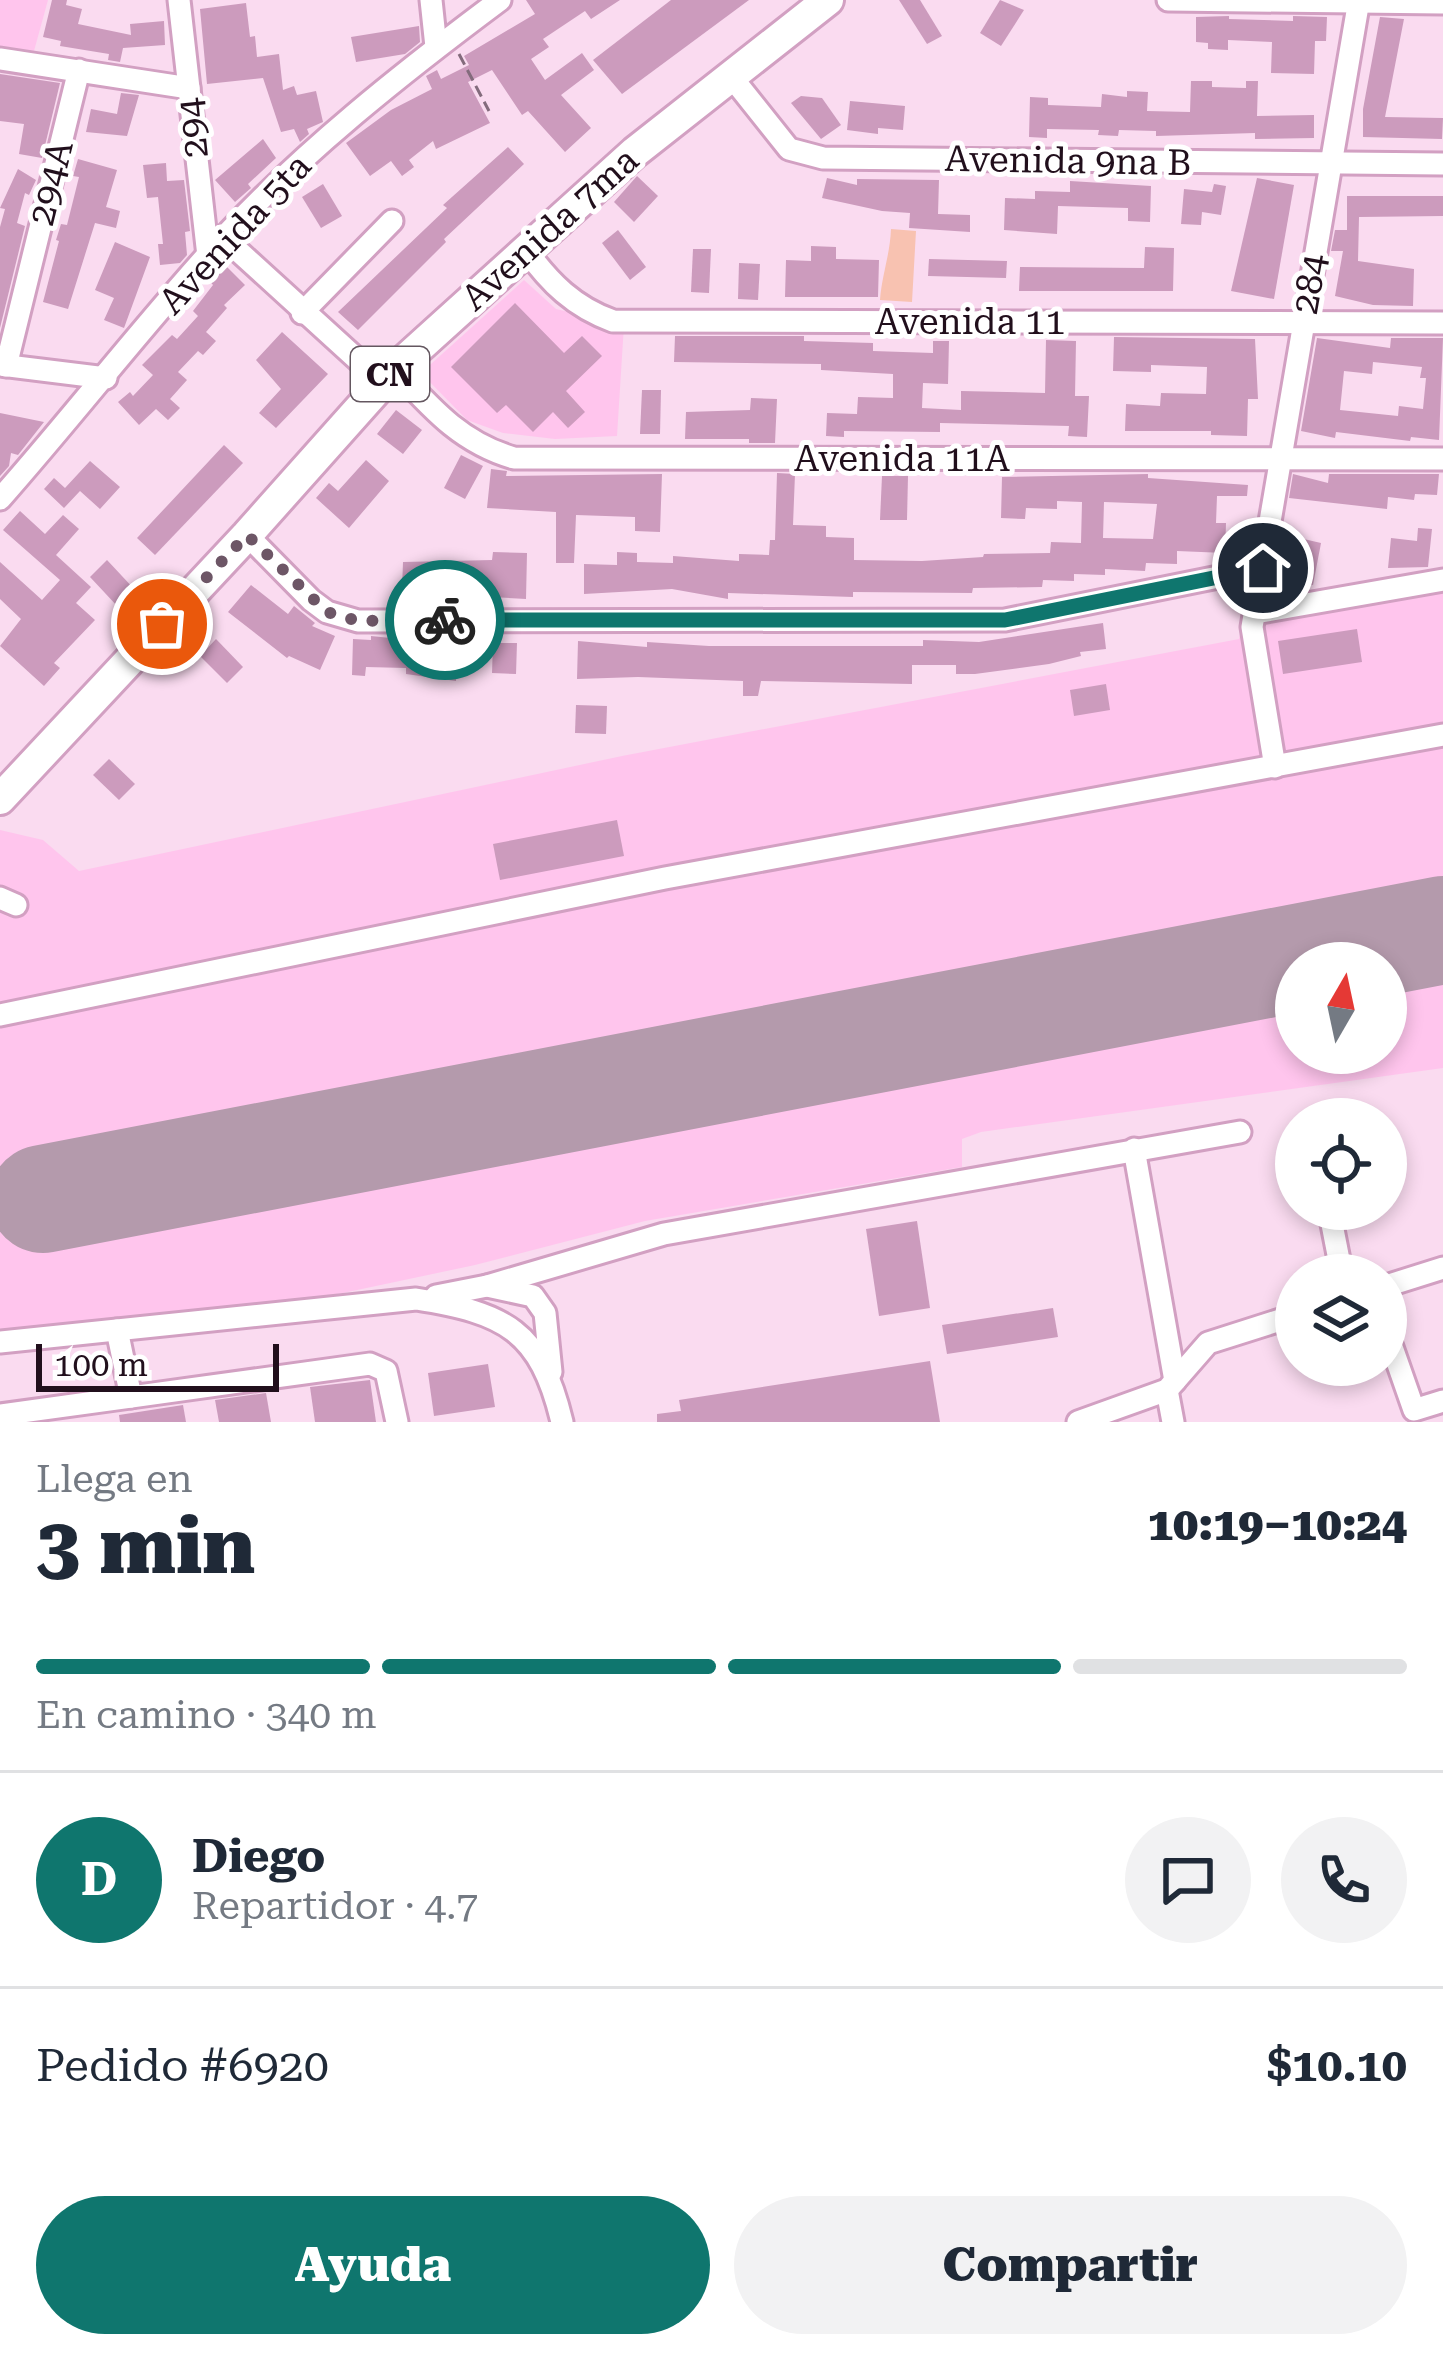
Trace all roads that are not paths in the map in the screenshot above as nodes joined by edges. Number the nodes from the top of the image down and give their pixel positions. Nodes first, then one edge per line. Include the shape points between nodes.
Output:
1 (179, 0) edge
2 (431, 0) edge
3 (500, 0) edge
4 (828, 0) edge
5 (1168, 0) edge
6 (1359, 2) edge
7 (1443, 3) edge
8 (443, 42) junction
9 (0, 59) edge
10 (79, 70) junction
11 (730, 75) junction
12 (189, 88) junction
13 (1331, 164) junction
14 (1443, 164) edge
15 (392, 221) dead end
16 (224, 238) junction
17 (526, 250) junction
18 (208, 256) junction
19 (302, 313) junction
20 (1303, 323) junction
21 (1443, 323) edge
22 (3, 365) edge
23 (388, 375) junction
24 (106, 378) junction
25 (1443, 459) edge
26 (1280, 460) junction
27 (0, 499) edge
28 (247, 535) junction
29 (1263, 568) junction
30 (1443, 580) edge
31 (1254, 620) junction
32 (1443, 735) edge
33 (1275, 767) junction
34 (0, 799) edge
35 (0, 1015) edge
36 (1240, 1132) dead end
37 (1134, 1149) junction
38 (1443, 1268) edge
39 (1407, 1279) edge
40 (487, 1286) junction
41 (416, 1299) junction
42 (1275, 1322) edge
43 (117, 1330) junction
44 (0, 1342) edge
45 (551, 1379) junction
46 (1171, 1386) junction
47 (1406, 1386) edge
48 (130, 1396) junction
49 (1443, 1401) edge
50 (0, 1415) edge
51 (398, 1422) edge
52 (562, 1422) edge
53 (1078, 1422) edge
54 (1173, 1422) edge

1 - 12 street, 294
2 - 8 street
3 - 8 street, Avenida 5ta
4 - 11 highway, Avenida 7ma / CN
5 - 6 street
6 - 7 street
6 - 13 street, 284
8 - 16 street, Avenida 5ta via 302,160
9 - 10 street
10 - 12 street
10 - 22 street, 294A
11 - 13 street, Avenida 9na B via 789,149 823,158
11 - 17 highway, Avenida 7ma / CN
12 - 18 street, 294
13 - 14 street, Avenida 9na B
13 - 20 street, 284
15 - 19 street
16 - 18 street, Avenida 5ta
16 - 19 street
17 - 20 street, Avenida 11 via 584,310 614,321
17 - 23 highway, Avenida 7ma / CN
18 - 24 street, Avenida 5ta
19 - 23 street
20 - 21 street, Avenida 11
20 - 26 street, 284
22 - 24 street
23 - 26 street, Avenida 11A via 482,449 514,458
23 - 28 highway, Avenida 7ma / CN
24 - 27 street, Avenida 5ta
25 - 26 street, Avenida 11A
26 - 29 street, 284
28 - 29 street via 311,600 358,621 1005,620
28 - 34 highway, Avenida 7ma / CN
29 - 31 street, 284
30 - 31 street
31 - 33 street, 284
32 - 33 street
33 - 35 street via 688,874
36 - 37 street
37 - 40 street via 664,1234
37 - 46 street
38 - 39 street
40 - 41 street
40 - 45 street via 533,1296 544,1313
41 - 43 street
41 - 45 street via 506,1324
42 - 46 street via 1208,1343
43 - 44 street
43 - 48 street
45 - 52 street
46 - 53 street
46 - 54 street
47 - 49 street via 1414,1410
48 - 50 street
48 - 51 street via 370,1364 386,1371

